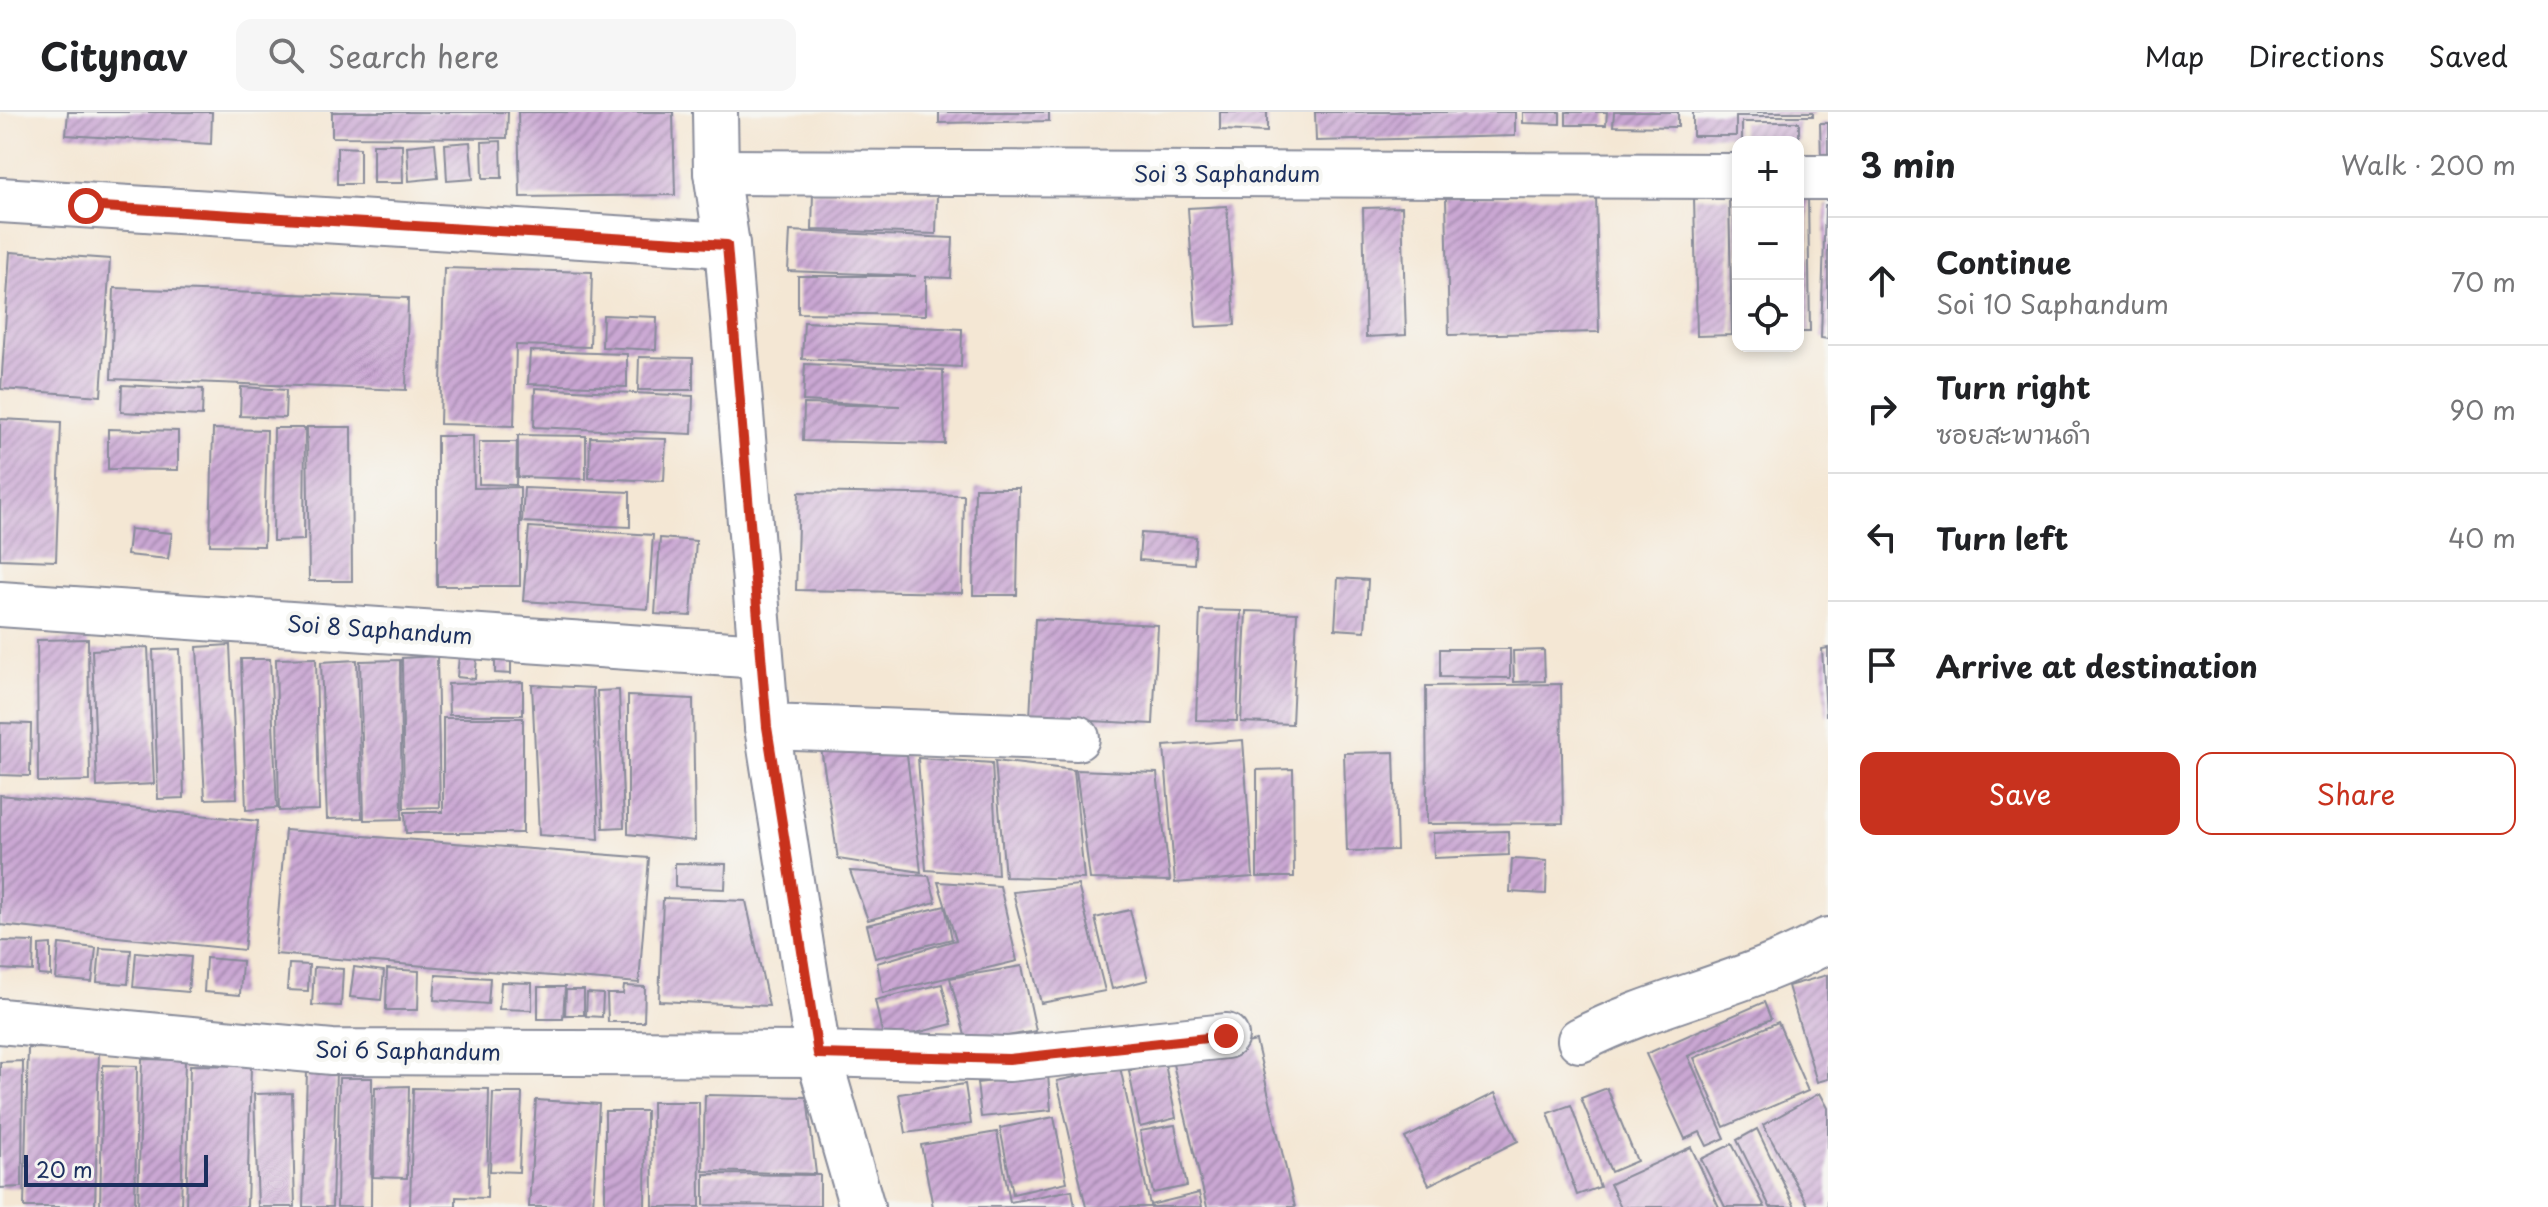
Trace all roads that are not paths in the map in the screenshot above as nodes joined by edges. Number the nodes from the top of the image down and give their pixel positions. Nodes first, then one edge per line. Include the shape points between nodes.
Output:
1 (715, 112) edge
2 (716, 172) junction
3 (1732, 176) edge
4 (1804, 177) edge
5 (1828, 177) edge
6 (0, 200) edge
7 (727, 245) junction
8 (0, 604) edge
9 (760, 656) junction
10 (767, 727) junction
11 (1077, 738) dead end
12 (1828, 940) edge
13 (0, 1021) edge
14 (1226, 1036) dead end
15 (1580, 1040) dead end
16 (818, 1054) junction
17 (862, 1207) edge

1 - 2 street
2 - 3 street, Soi 3 Saphandum
2 - 7 street
4 - 5 street
6 - 7 street
7 - 9 street
8 - 9 street, Soi 8 Saphandum
9 - 10 street
10 - 11 street
10 - 16 street
12 - 15 street via 1751,974 1620,1019
13 - 16 street, Soi 6 Saphandum via 332,1052
14 - 16 street, Soi 6 Saphandum via 1009,1059
16 - 17 street

